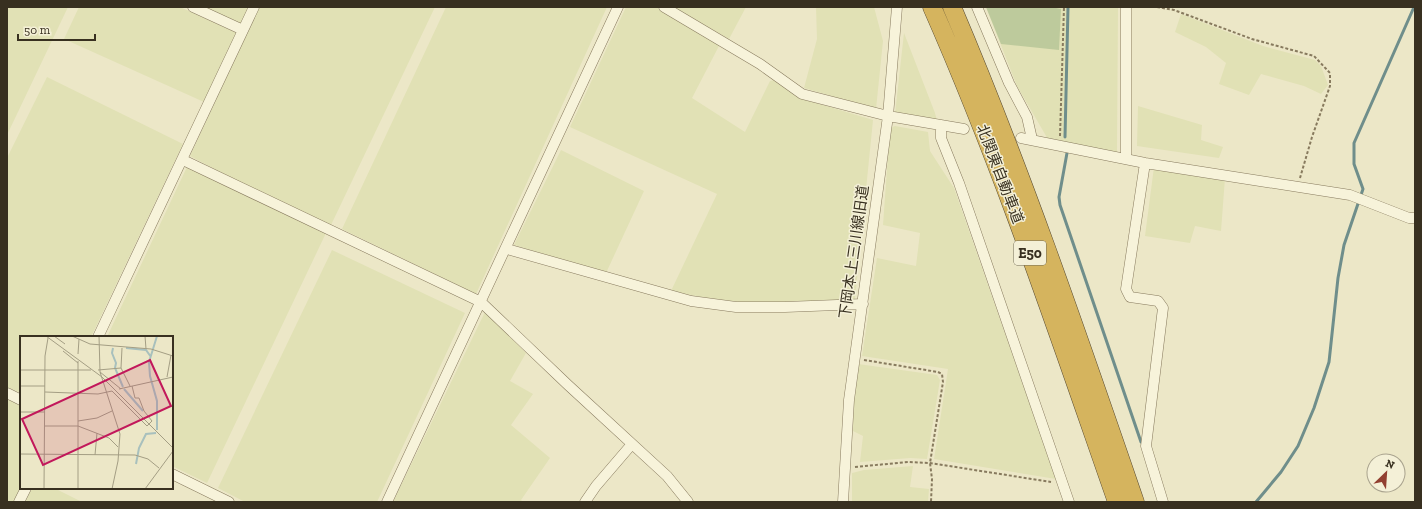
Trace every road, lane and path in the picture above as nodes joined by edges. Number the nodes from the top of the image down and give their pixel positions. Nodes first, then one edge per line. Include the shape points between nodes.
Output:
1 (193, 7) edge
2 (254, 7) edge
3 (618, 7) edge
4 (664, 7) edge
5 (897, 7) edge
6 (932, 7) edge
7 (952, 7) edge
8 (977, 7) edge
9 (1064, 7) edge
10 (1126, 7) edge
11 (1157, 7) edge
12 (243, 30) junction
13 (888, 116) junction
14 (942, 125) junction
15 (964, 128) dead end
16 (1021, 138) dead end
17 (1032, 139) junction
18 (1060, 145) junction
19 (1126, 158) junction
20 (183, 160) junction
21 (1145, 163) junction
22 (1298, 187) junction
23 (1415, 218) edge
24 (507, 249) junction
25 (481, 302) junction
26 (862, 304) junction
27 (98, 336) edge
28 (854, 358) junction
29 (7, 393) edge
30 (20, 400) edge
31 (632, 444) junction
32 (930, 463) junction
33 (846, 467) junction
34 (173, 474) edge
35 (1062, 484) junction
36 (26, 489) edge
37 (19, 502) edge
38 (229, 502) edge
39 (387, 502) edge
40 (585, 502) edge
41 (688, 502) edge
42 (843, 502) edge
43 (931, 502) edge
44 (1069, 502) edge
45 (1117, 502) edge
46 (1135, 502) edge
47 (1163, 502) edge

1 - 12 street
2 - 12 street
3 - 24 street
4 - 13 street via 760,64 802,94
5 - 13 street, 下岡本上三川線旧道
6 - 45 highway, 北関東自動車道 / E50 via 956,61 1031,257
7 - 46 highway, 北関東自動車道 / E50 via 1047,248
8 - 17 street via 1008,83 1027,117
9 - 18 path
10 - 19 street
11 - 22 path via 1174,10 1252,39 1314,56 1330,73 1330,86
12 - 20 street
13 - 14 street
13 - 26 street, 下岡本上三川線旧道
14 - 15 street
14 - 35 street via 942,138
16 - 17 street
17 - 18 street
18 - 19 street
19 - 21 street
20 - 25 street
20 - 27 street
21 - 22 street
21 - 47 street via 1126,289 1130,297 1158,301 1163,308 1146,446
22 - 23 street via 1350,194 1409,218
24 - 25 street
24 - 26 street via 691,301 736,307
25 - 31 street
25 - 39 street
26 - 28 street, 下岡本上三川線旧道
28 - 32 path via 942,374 943,382
28 - 33 street, 下岡本上三川線旧道
29 - 30 street
31 - 40 street
31 - 41 street via 667,476
32 - 33 path via 908,462
32 - 35 path
32 - 43 path
33 - 42 street, 下岡本上三川線旧道
34 - 38 street
35 - 44 street
36 - 37 street

